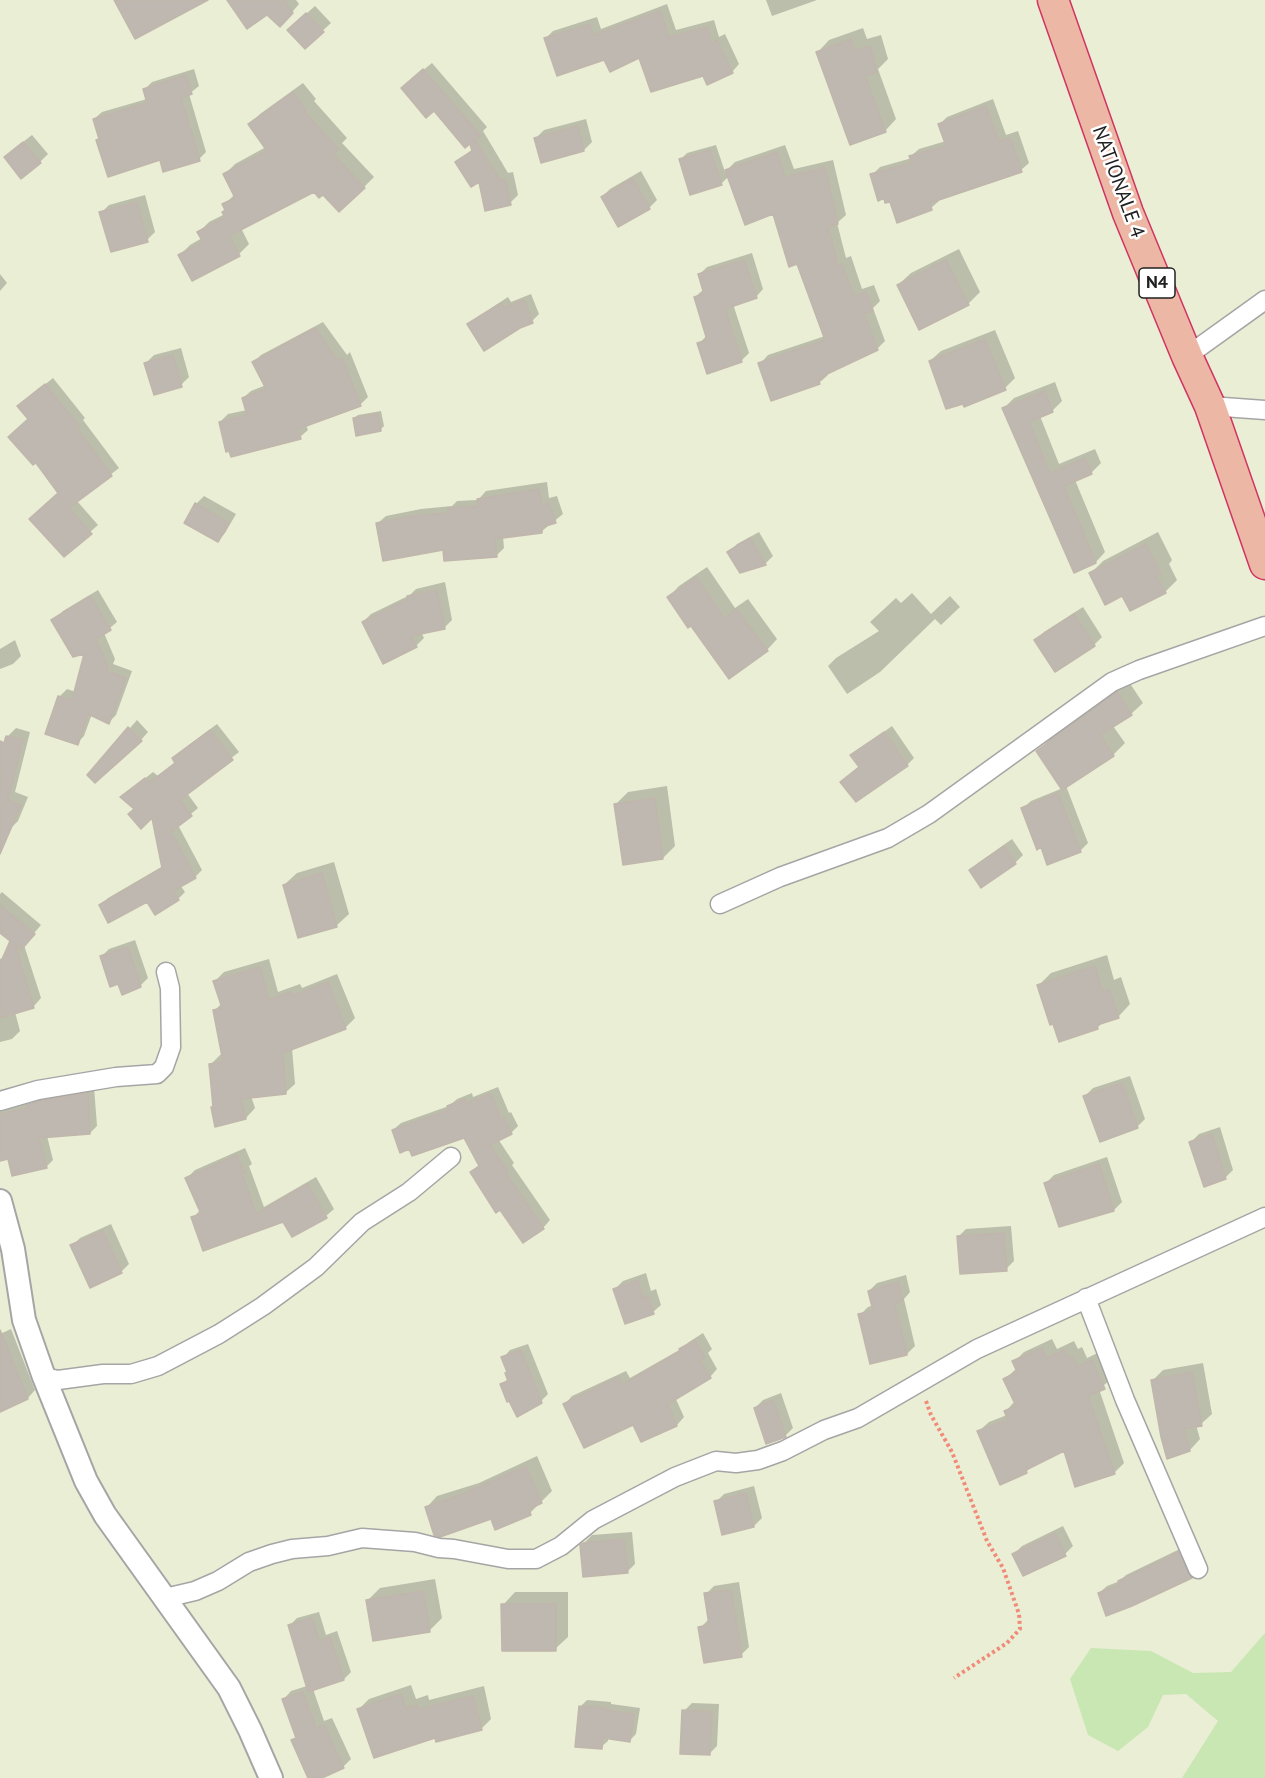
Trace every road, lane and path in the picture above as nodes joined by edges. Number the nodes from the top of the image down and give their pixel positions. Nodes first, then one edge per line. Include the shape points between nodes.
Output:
1 (1053, 0) edge
2 (1265, 300) edge
3 (1187, 356) junction
4 (1210, 406) junction
5 (1265, 410) edge
6 (1265, 564) edge
7 (1265, 626) edge
8 (720, 904) dead end
9 (166, 972) dead end
10 (0, 1101) edge
11 (451, 1157) dead end
12 (0, 1201) edge
13 (1265, 1217) edge
14 (1086, 1298) junction
15 (44, 1377) junction
16 (924, 1379) junction
17 (1198, 1569) dead end
18 (165, 1598) junction
19 (954, 1678) dead end
20 (271, 1778) edge

1 - 3 highway, NATIONALE 4 / N4 via 1128,213
2 - 3 street
3 - 4 highway, NATIONALE 4 / N4
4 - 5 street
4 - 6 highway, NATIONALE 4 / N4
7 - 8 street via 1112,682 929,814 888,838 780,877
9 - 10 street via 171,1047 157,1074 39,1090
11 - 15 street via 422,1183 362,1222 316,1267 219,1334 158,1366 131,1374 58,1380
12 - 15 street via 13,1249 24,1320
13 - 14 street
14 - 16 street via 977,1349
14 - 17 street
15 - 18 street via 105,1515
16 - 18 street via 858,1418 783,1451 758,1460 716,1461 675,1477 593,1520 561,1546 537,1559 508,1559 391,1538 362,1538 272,1554 195,1591
16 - 19 path via 931,1416 952,1452 1019,1614 1020,1629 1007,1643
18 - 20 street via 229,1688

